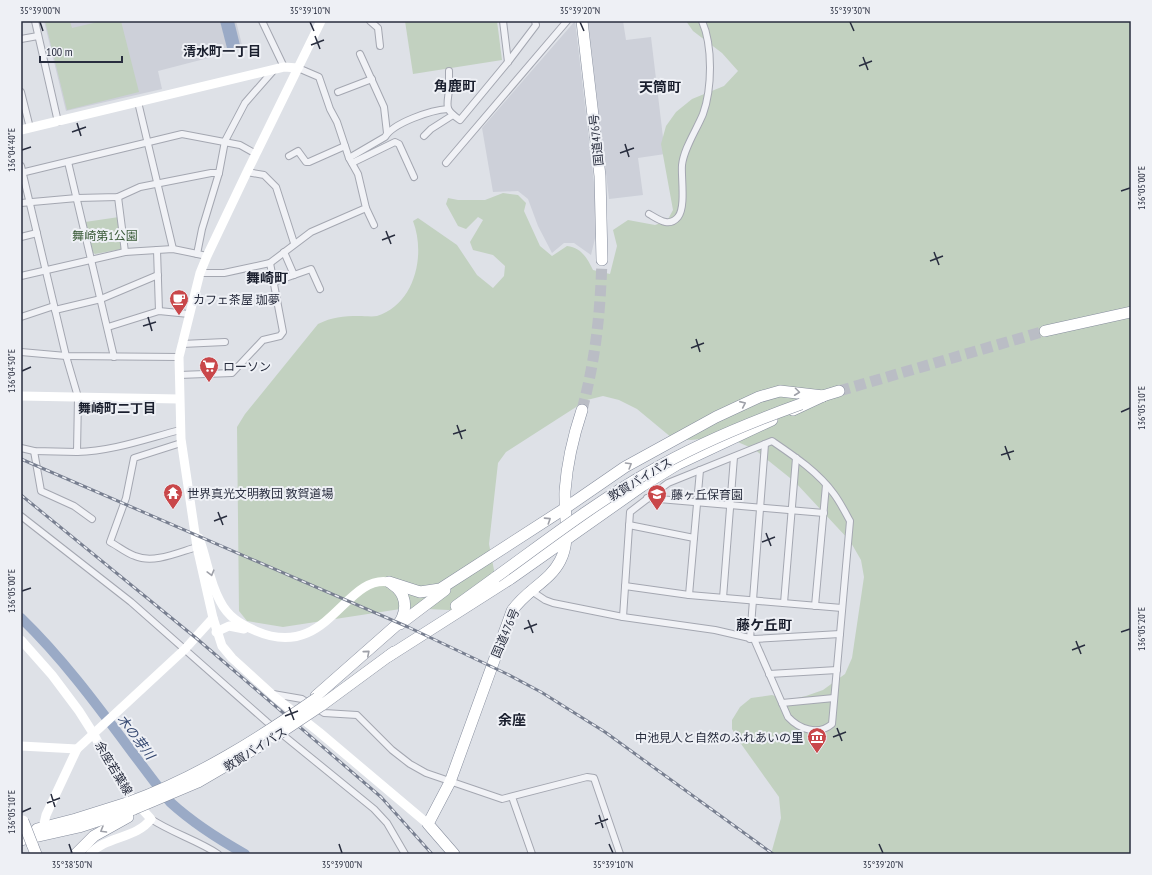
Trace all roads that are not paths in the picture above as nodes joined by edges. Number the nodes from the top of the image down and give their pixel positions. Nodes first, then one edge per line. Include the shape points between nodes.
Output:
1 (35, 21) edge
2 (262, 21) edge
3 (321, 21) edge
4 (370, 21) edge
5 (503, 21) edge
6 (535, 21) edge
7 (567, 21) edge
8 (582, 21) edge
9 (702, 21) edge
10 (38, 36) junction
11 (21, 39) edge
12 (380, 46) dead end
13 (360, 54) dead end
14 (508, 62) junction
15 (284, 67) junction
16 (298, 68) junction
17 (273, 71) junction
18 (449, 71) dead end
19 (372, 79) junction
20 (21, 92) edge
21 (338, 92) dead end
22 (138, 102) junction
23 (448, 109) junction
24 (452, 115) junction
25 (58, 122) junction
26 (26, 129) edge
27 (387, 133) junction
28 (424, 136) dead end
29 (225, 141) junction
30 (148, 143) junction
31 (345, 146) junction
32 (256, 154) junction
33 (289, 156) dead end
34 (350, 160) junction
35 (68, 162) junction
36 (446, 163) dead end
37 (21, 166) edge
38 (247, 172) junction
39 (22, 173) edge
40 (219, 173) junction
41 (414, 177) dead end
42 (157, 183) junction
43 (118, 197) junction
44 (77, 198) junction
45 (30, 202) junction
46 (21, 203) edge
47 (366, 208) junction
48 (648, 214) dead end
49 (374, 225) dead end
50 (37, 233) junction
51 (21, 237) edge
52 (294, 243) junction
53 (173, 249) junction
54 (157, 250) junction
55 (125, 252) junction
56 (284, 252) junction
57 (197, 254) junction
58 (207, 256) junction
59 (91, 260) junction
60 (602, 260) tunnel mouth
61 (270, 263) junction
62 (46, 271) junction
63 (200, 273) junction
64 (158, 275) junction
65 (294, 275) junction
66 (21, 276) edge
67 (274, 282) junction
68 (320, 289) dead end
69 (101, 299) junction
70 (55, 308) junction
71 (159, 311) junction
72 (1131, 312) edge
73 (189, 314) junction
74 (21, 317) edge
75 (108, 327) junction
76 (1045, 331) tunnel mouth
77 (225, 342) dead end
78 (182, 344) junction
79 (21, 352) edge
80 (66, 356) junction
81 (114, 357) junction
82 (179, 357) junction
83 (179, 375) junction
84 (838, 391) tunnel mouth
85 (21, 396) edge
86 (823, 396) junction
87 (78, 398) junction
88 (179, 399) junction
89 (801, 405) junction
90 (582, 410) tunnel mouth
91 (180, 430) junction
92 (181, 443) junction
93 (766, 444) junction
94 (21, 448) edge
95 (34, 451) junction
96 (77, 452) junction
97 (734, 457) junction
98 (796, 458) junction
99 (700, 470) junction
100 (826, 485) junction
101 (647, 498) junction
102 (697, 502) junction
103 (730, 505) junction
104 (760, 508) junction
105 (564, 509) junction
106 (791, 510) junction
107 (824, 513) junction
108 (21, 516) edge
109 (92, 519) dead end
110 (194, 523) junction
111 (629, 525) junction
112 (694, 538) junction
113 (566, 541) junction
114 (197, 547) junction
115 (484, 560) junction
116 (389, 582) junction
117 (625, 586) junction
118 (530, 590) junction
119 (689, 595) junction
120 (723, 598) junction
121 (753, 600) junction
122 (461, 603) junction
123 (784, 603) junction
124 (815, 606) junction
125 (842, 608) junction
126 (623, 617) junction
127 (213, 618) junction
128 (396, 627) junction
129 (216, 632) junction
130 (260, 633) junction
131 (840, 634) junction
132 (752, 639) junction
133 (21, 640) edge
134 (185, 649) junction
135 (389, 656) junction
136 (837, 670) junction
137 (769, 674) junction
138 (272, 694) junction
139 (834, 698) junction
140 (318, 700) junction
141 (782, 703) junction
142 (96, 730) junction
143 (21, 746) edge
144 (77, 749) junction
145 (450, 782) junction
146 (512, 797) junction
147 (133, 808) junction
148 (151, 819) junction
149 (428, 824) junction
150 (21, 827) edge
151 (43, 828) junction
152 (29, 848) edge
153 (76, 854) edge
154 (90, 854) edge
155 (218, 854) edge
156 (405, 854) edge
157 (454, 854) edge
158 (532, 854) edge
159 (620, 854) edge

1 - 10 street
2 - 15 street
3 - 16 street
4 - 12 street via 378,28
5 - 14 street
6 - 14 street via 536,25
7 - 36 street
8 - 60 highway, 国道476号 via 600,176
9 - 48 street via 709,46 710,82 703,113 682,165 682,209 679,216 668,222
10 - 11 street
10 - 25 street
13 - 19 street
14 - 24 street via 460,120
15 - 16 street
15 - 17 street
16 - 31 street via 319,77
16 - 32 street
17 - 22 street
17 - 29 street via 245,103
18 - 23 street via 449,92 446,100
19 - 21 street
19 - 27 street via 384,107
20 - 26 street
22 - 25 street
22 - 30 street
23 - 24 street
23 - 27 street via 437,109 423,114
24 - 28 street
25 - 26 street
27 - 34 street
29 - 30 street via 182,134
29 - 32 street via 240,145
29 - 40 street
30 - 35 street
30 - 42 street
31 - 33 street via 309,162 306,162 298,152
31 - 34 street
32 - 38 street
34 - 41 street via 395,142 399,144
34 - 47 street via 358,174
35 - 39 street
35 - 44 street
37 - 39 street
38 - 52 street via 264,175 276,187
38 - 58 street
39 - 45 street
40 - 42 street
40 - 57 street
42 - 43 street
42 - 53 street
43 - 44 street
43 - 55 street
44 - 45 street
44 - 59 street
45 - 46 street
45 - 50 street
47 - 49 street
47 - 52 street via 311,232
50 - 51 street
50 - 62 street
52 - 56 street
53 - 54 street
53 - 57 street
54 - 55 street
54 - 64 street
55 - 59 street
56 - 61 street
56 - 65 street
57 - 58 street
58 - 63 street
59 - 62 street
59 - 69 street
61 - 63 street via 224,273
61 - 67 street
62 - 66 street
62 - 70 street
63 - 73 street
64 - 69 street
64 - 71 street
65 - 67 street
65 - 68 street via 311,269
67 - 83 street via 283,332 280,336 263,340 232,373
69 - 70 street
69 - 75 street
70 - 74 street
70 - 80 street
71 - 73 street
71 - 75 street
72 - 76 highway
73 - 78 street
75 - 81 street
77 - 78 street
78 - 82 street
79 - 80 street
80 - 81 street
80 - 87 street
81 - 82 street
82 - 83 street
83 - 88 street
84 - 86 highway, 敦賀バイパス
85 - 87 street
86 - 89 highway, 敦賀バイパス
105 -> 86 highway via 649,452 745,403 771,393 788,391
87 - 88 street
87 - 96 street
88 - 91 street
89 - 113 highway, bridge via 678,464 642,486
89 - 122 highway, 敦賀バイパス, bridge via 708,441 648,472 568,525
90 - 105 highway, 国道476号 via 570,449
91 - 92 street
91 - 96 street via 128,445 94,452
92 - 110 street
92 - 114 street via 134,458 126,498 110,542 134,556 147,558 166,556
93 - 97 street
93 - 98 street via 772,442
93 - 104 street
94 - 95 street
95 - 96 street
95 - 109 street via 41,491 74,506
97 - 99 street
97 - 103 street
98 - 100 street
98 - 106 street
99 - 101 street via 668,483
99 - 102 street
100 - 107 street
100 - 125 street via 850,521
101 - 102 street
101 - 111 street via 630,512
102 - 103 street
102 - 112 street
103 - 104 street
103 - 120 street
104 - 106 street
104 - 121 street
105 - 113 highway, 国道476号
115 -> 105 highway
106 - 107 street
106 - 123 street
107 - 124 street
108 - 134 street via 125,597
110 - 114 street
110 -> 130 street via 221,604 236,622
111 - 112 street
111 - 117 street
112 - 119 street
113 - 118 highway, 国道476号 via 563,555 556,568
113 - 135 highway
114 - 127 street
115 - 116 highway via 434,591 420,592
115 - 128 highway
116 - 128 highway via 400,591 405,602 404,612
116 - 130 street via 377,582 363,588 309,633 288,637
117 - 119 street
117 - 126 street
118 - 126 street via 553,603
118 - 145 highway, 国道476号 via 517,603 508,620
119 - 120 street
120 - 121 street
121 - 123 street
121 - 132 street
122 - 135 highway, 敦賀バイパス
122 - 140 highway, 敦賀バイパス
123 - 124 street
124 - 125 street
125 - 131 street
126 - 132 street via 715,630
127 - 129 street
127 - 134 street, 余座若葉線
140 -> 128 highway
129 - 130 street via 230,626
129 - 138 street via 228,655
131 - 132 street
131 - 136 street
132 - 137 street
133 - 142 street
134 - 142 street, 余座若葉線
134 - 156 street via 267,722 374,809 387,823
135 - 140 highway, 敦賀バイパス
136 - 137 street
136 - 139 street
137 - 141 street
138 - 145 street via 302,699 324,713 357,715 410,764
138 - 149 street
139 - 141 street
139 - 141 street via 832,724 817,730 804,729 796,725 788,717
140 - 147 highway, 敦賀バイパス, bridge via 217,763
140 - 147 highway, 敦賀バイパス, bridge via 288,728 220,770 176,795
142 - 144 street
142 - 148 street, 余座若葉線 via 123,788
143 - 144 street
144 - 151 street via 46,815
145 - 146 street via 502,799
145 - 149 highway, 国道476号
146 - 158 street
146 - 159 street via 594,778
147 - 151 highway, 敦賀バイパス
147 - 152 highway, 敦賀バイパス
147 -> 153 highway via 94,836
148 - 154 street via 141,829 98,847
148 - 155 street
149 - 157 highway
150 - 151 highway, 敦賀バイパス
150 - 152 highway, bridge

